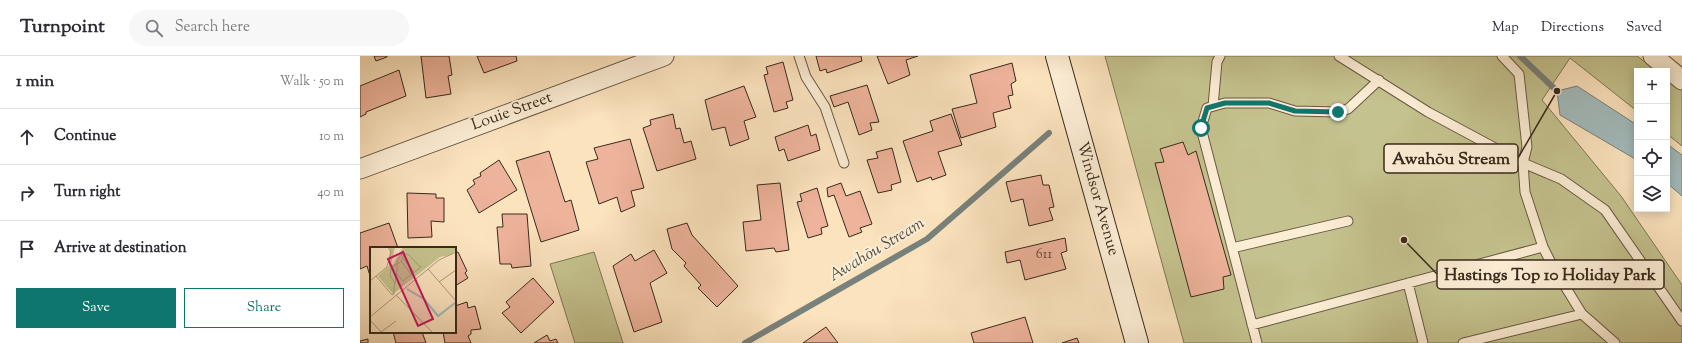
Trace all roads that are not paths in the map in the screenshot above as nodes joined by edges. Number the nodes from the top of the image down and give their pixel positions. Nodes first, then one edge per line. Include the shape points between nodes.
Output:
1 (664, 56) edge
2 (799, 56) edge
3 (1057, 56) edge
4 (1220, 56) edge
5 (1338, 56) edge
6 (1502, 56) edge
7 (1653, 56) edge
8 (1379, 80) junction
9 (1682, 80) edge
10 (1213, 106) junction
11 (844, 163) dead end
12 (1523, 163) junction
13 (360, 169) edge
14 (1348, 221) dead end
15 (1543, 247) junction
16 (1232, 248) junction
17 (1408, 283) junction
18 (1582, 314) junction
19 (1682, 321) edge
20 (1252, 324) junction
21 (1137, 343) edge
22 (1257, 343) edge
23 (1423, 343) edge
24 (1463, 343) edge
25 (1615, 343) edge

1 - 13 street, Louie Street
2 - 11 lane via 806,77 825,107
3 - 21 main road, Windsor Avenue
4 - 10 lane via 1217,62
5 - 8 lane
6 - 12 lane via 1519,74 1527,147
7 - 9 street
8 - 10 lane via 1348,109 1338,112 1295,111 1269,103 1225,103
8 - 12 lane via 1428,112
10 - 16 lane via 1207,108 1201,128
12 - 15 lane via 1525,192
12 - 19 lane via 1561,179 1605,210
14 - 16 lane
15 - 17 lane
15 - 18 lane
16 - 20 lane
17 - 20 lane
17 - 23 lane
18 - 24 lane
18 - 25 lane
20 - 22 lane

